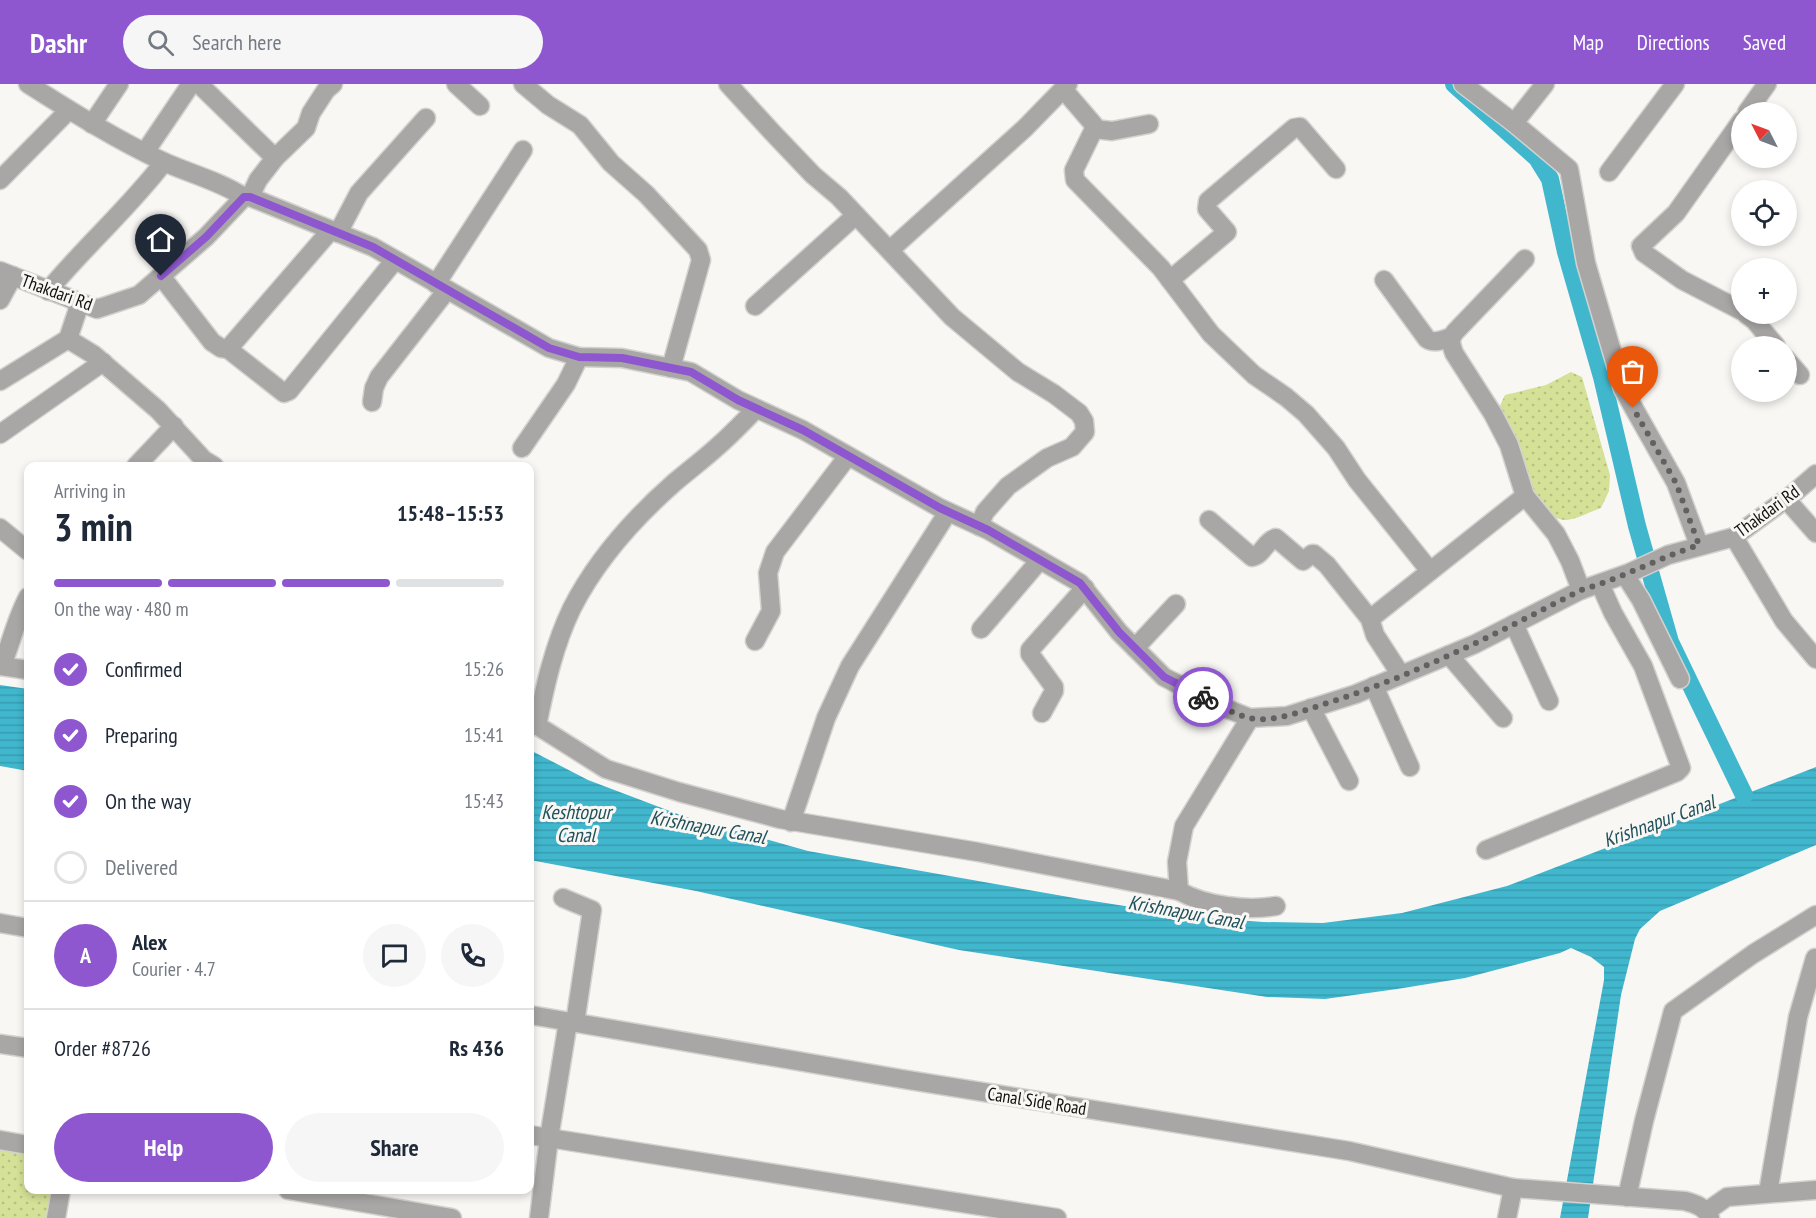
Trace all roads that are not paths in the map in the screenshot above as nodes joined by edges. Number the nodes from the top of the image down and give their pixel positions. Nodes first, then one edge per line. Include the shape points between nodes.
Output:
1 (119, 84) edge
2 (191, 84) edge
3 (199, 84) edge
4 (456, 84) edge
5 (523, 84) edge
6 (728, 84) edge
7 (1463, 84) edge
8 (1545, 84) edge
9 (1675, 84) edge
10 (1767, 84) edge
11 (324, 86) edge
12 (39, 87) edge
13 (1066, 87) edge
14 (1754, 102) edge
15 (480, 106) dead end
16 (69, 110) junction
17 (426, 118) dead end
18 (1514, 123) junction
19 (92, 124) junction
20 (1149, 124) dead end
21 (1094, 129) junction
22 (1731, 136) edge
23 (523, 150) dead end
24 (145, 152) junction
25 (275, 158) junction
26 (165, 162) junction
27 (1336, 169) dead end
28 (1609, 172) dead end
29 (0, 180) edge
30 (247, 197) junction
31 (856, 215) junction
32 (334, 232) junction
33 (890, 250) junction
34 (1525, 259) dead end
35 (395, 260) junction
36 (7, 274) edge
37 (161, 276) junction
38 (1170, 280) junction
39 (1384, 280) dead end
40 (442, 287) junction
41 (48, 291) junction
42 (0, 300) edge
43 (78, 302) junction
44 (1731, 305) edge
45 (755, 306) dead end
46 (1757, 324) edge
47 (1768, 336) edge
48 (1451, 337) junction
49 (68, 339) junction
50 (228, 350) junction
51 (579, 357) junction
52 (103, 362) junction
53 (671, 368) junction
54 (1797, 372) edge
55 (1800, 375) dead end
56 (0, 381) edge
57 (372, 402) dead end
58 (756, 409) junction
59 (174, 426) junction
60 (0, 434) edge
61 (522, 448) dead end
62 (848, 456) junction
63 (140, 462) edge
64 (206, 462) edge
65 (1816, 474) edge
66 (1524, 496) junction
67 (1786, 499) junction
68 (948, 512) junction
69 (1209, 520) dead end
70 (979, 526) junction
71 (0, 528) edge
72 (1816, 533) edge
73 (1734, 537) junction
74 (1699, 545) junction
75 (24, 548) edge
76 (1040, 560) junction
77 (1430, 571) junction
78 (1627, 574) junction
79 (1600, 584) junction
80 (1085, 588) junction
81 (1581, 590) junction
82 (1176, 604) dead end
83 (24, 606) edge
84 (1370, 619) junction
85 (1514, 624) junction
86 (981, 629) dead end
87 (755, 641) dead end
88 (1135, 648) junction
89 (1449, 655) junction
90 (1816, 658) edge
91 (1, 666) edge
92 (24, 669) edge
93 (1401, 675) junction
94 (1680, 679) dead end
95 (1374, 686) junction
96 (1549, 701) dead end
97 (1311, 708) junction
98 (1042, 713) dead end
99 (1250, 718) junction
100 (1503, 718) dead end
101 (534, 721) edge
102 (534, 725) edge
103 (1410, 767) dead end
104 (593, 770) dead end
105 (628, 777) junction
106 (1349, 781) dead end
107 (791, 822) junction
108 (1486, 850) dead end
109 (1179, 891) junction
110 (563, 898) dead end
111 (1276, 906) dead end
112 (1816, 915) edge
113 (0, 923) edge
114 (24, 927) edge
115 (1815, 958) edge
116 (534, 1016) edge
117 (572, 1022) junction
118 (0, 1044) edge
119 (24, 1047) edge
120 (534, 1136) edge
121 (549, 1138) junction
122 (0, 1140) edge
123 (24, 1144) edge
124 (1513, 1188) junction
125 (1816, 1190) edge
126 (1768, 1193) junction
127 (60, 1194) edge
128 (312, 1194) edge
129 (1627, 1197) junction
130 (1020, 1215) edge
131 (1708, 1215) edge
132 (56, 1218) edge
133 (453, 1218) edge
134 (539, 1218) edge
135 (1057, 1218) edge
136 (1507, 1218) edge

1 - 19 street
2 - 24 street
3 - 25 street
4 - 15 street
5 - 53 street via 580,125 611,163 698,250 701,260
6 - 31 street
7 - 18 street
8 - 18 street
9 - 28 street
10 - 14 street
11 - 25 street via 306,128
12 - 16 street
13 - 21 street
13 - 33 street
16 - 19 street
16 - 29 street
17 - 32 street via 359,193
18 - 74 street via 1569,169 1586,263 1623,389 1671,474
19 - 24 street
20 - 21 street via 1112,131
21 - 38 street via 1074,170 1075,180
22 - 44 street via 1676,213 1641,246 1644,253 1682,280
23 - 40 street
24 - 26 street
25 - 30 street
26 - 30 street
26 - 41 street
27 - 38 street via 1300,127 1294,128 1208,201 1207,209 1227,232
30 - 32 street, Thakdari Rd
30 - 37 street, Thakdari Rd
31 - 33 street
31 - 45 street
32 - 35 street, Thakdari Rd
32 - 50 street
33 - 70 street via 952,317 1018,372 1079,413 1084,421 1085,432 1072,447 1047,458 1008,486 985,512
34 - 48 street
35 - 40 street, Thakdari Rd
35 - 50 street via 286,393
36 - 41 street, Thakdari Rd
36 - 42 street
37 - 43 street, Thakdari Rd via 139,295 97,309
37 - 50 street via 212,342
38 - 77 street via 1232,355 1306,414
39 - 48 street via 1427,339 1436,342
40 - 51 street, Thakdari Rd via 549,348
40 - 57 street via 380,378
41 - 43 street, Thakdari Rd
43 - 49 street
46 - 47 street
48 - 66 street via 1454,353 1509,445
49 - 52 street
49 - 56 street
51 - 53 street, Thakdari Rd via 622,358
51 - 61 street via 566,384
52 - 59 street
52 - 60 street
53 - 58 street, Thakdari Rd via 691,372
54 - 55 street
58 - 62 street, Thakdari Rd
58 - 101 street via 645,510 598,565 572,610
59 - 63 street
59 - 64 street
62 - 68 street, Thakdari Rd
62 - 87 street via 775,552 768,573 771,611
65 - 67 street, Thakdari Rd
66 - 77 street
66 - 81 street via 1556,534
67 - 72 street
67 - 73 street, Thakdari Rd
68 - 70 street, Thakdari Rd
68 - 107 street via 850,666 826,718
69 - 84 street via 1252,557 1275,538 1303,561 1314,554
70 - 76 street, Thakdari Rd
71 - 75 street
73 - 74 street, Thakdari Rd
73 - 90 street via 1784,621
74 - 78 street, Thakdari Rd
76 - 80 street, Thakdari Rd
76 - 86 street
77 - 84 street
78 - 79 street, Thakdari Rd
78 - 94 street
79 - 81 street, Thakdari Rd
79 - 108 street via 1643,666 1680,768
80 - 88 street, Thakdari Rd
80 - 98 street via 1030,650 1054,687
81 - 85 street, Thakdari Rd
82 - 88 street
83 - 91 street
84 - 93 street via 1380,645
85 - 89 street, Thakdari Rd
85 - 96 street
88 - 99 street, Thakdari Rd via 1164,677
89 - 93 street, Thakdari Rd
89 - 100 street
91 - 92 street
93 - 95 street, Thakdari Rd
95 - 97 street, Thakdari Rd
95 - 103 street
97 - 99 street, Thakdari Rd via 1287,716
97 - 106 street
99 - 109 street via 1184,826 1177,862
102 - 105 street via 606,769
104 - 105 street
105 - 107 street
107 - 109 street via 978,852
109 - 111 street via 1202,901
110 - 117 street via 592,910
112 - 129 street via 1673,1011
113 - 114 street
115 - 126 street via 1798,1017
116 - 117 street, Canal Side Road
117 - 121 street
117 - 124 street, Canal Side Road via 1349,1151
118 - 119 street
120 - 121 street
121 - 130 street
121 - 134 street
122 - 123 street
124 - 129 street, Canal Side Road
124 - 136 street
125 - 126 street
126 - 131 street via 1727,1197
127 - 132 street
128 - 133 street
129 - 131 street, Canal Side Road via 1685,1201
130 - 135 street

